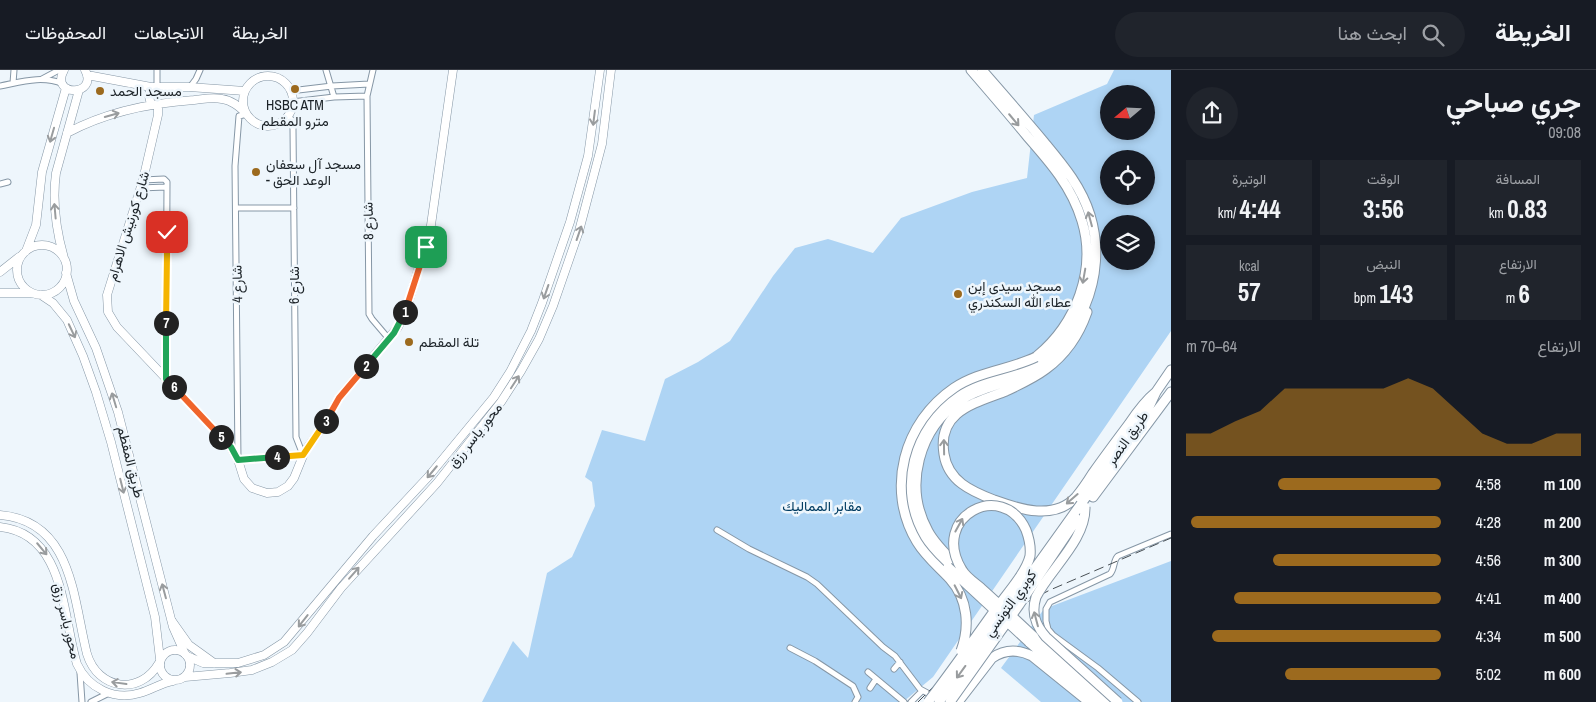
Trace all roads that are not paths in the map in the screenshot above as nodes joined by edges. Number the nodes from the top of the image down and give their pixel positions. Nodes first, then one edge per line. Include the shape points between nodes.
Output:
1 (14, 70) edge
2 (59, 70) edge
3 (64, 70) edge
4 (157, 70) edge
5 (200, 70) edge
6 (259, 70) edge
7 (274, 70) edge
8 (326, 70) edge
9 (373, 70) edge
10 (453, 70) edge
11 (600, 70) edge
12 (611, 70) edge
13 (971, 70) edge
14 (982, 70) edge
15 (86, 72) edge
16 (257, 78) junction
17 (278, 78) junction
18 (42, 79) junction
19 (13, 83) junction
20 (368, 84) junction
21 (0, 86) edge
22 (64, 86) junction
23 (332, 86) junction
24 (157, 87) junction
25 (189, 87) junction
26 (79, 90) junction
27 (245, 91) junction
28 (290, 91) junction
29 (367, 96) junction
30 (334, 97) junction
31 (292, 102) junction
32 (159, 104) junction
33 (246, 113) junction
34 (288, 116) junction
35 (67, 133) junction
36 (8, 182) dead end
37 (0, 184) edge
38 (141, 184) junction
39 (1076, 194) junction
40 (236, 208) junction
41 (294, 208) junction
42 (23, 253) junction
43 (64, 258) junction
44 (0, 272) edge
45 (66, 273) junction
46 (1093, 278) junction
47 (0, 293) edge
48 (37, 294) junction
49 (390, 339) junction
50 (1036, 358) junction
51 (1171, 370) edge
52 (166, 379) junction
53 (1156, 392) junction
54 (1171, 392) edge
55 (303, 455) junction
56 (238, 460) junction
57 (1083, 506) junction
58 (0, 515) edge
59 (0, 527) edge
60 (717, 530) dead end
61 (1171, 534) edge
62 (962, 571) junction
63 (172, 621) junction
64 (1031, 640) junction
65 (790, 648) dead end
66 (186, 655) junction
67 (160, 661) junction
68 (900, 662) junction
69 (216, 664) junction
70 (954, 666) junction
71 (894, 669) dead end
72 (80, 670) junction
73 (868, 672) dead end
74 (882, 675) dead end
75 (185, 677) junction
76 (877, 680) junction
77 (174, 681) junction
78 (870, 688) dead end
79 (922, 691) junction
80 (109, 693) junction
81 (82, 702) edge
82 (90, 702) edge
83 (855, 702) edge
84 (904, 702) edge
85 (911, 702) edge
86 (928, 702) edge
87 (940, 702) edge
88 (950, 702) edge
89 (958, 702) edge
90 (1088, 702) edge
91 (1098, 702) edge
92 (1109, 702) edge
93 (1118, 702) edge
94 (1138, 702) edge

1 - 19 street
2 - 18 street
3 - 22 main road via 61,76
4 - 24 street
5 - 25 street
6 - 16 main road
7 - 17 main road
8 - 23 street
9 - 20 street, شارع 8
10 - 49 main road, شارع كورنيش الاهرام via 429,236 404,314
11 -> 69 main road, محور ياسر رزق via 588,156 570,222 537,317 502,385 428,477 373,536 290,637 272,652 257,658
75 -> 12 main road, محور ياسر رزق via 252,670 292,650 333,597 437,483 501,402 539,339 579,231 602,144
13 -> 39 highway
14 - 39 highway via 1058,158
15 - 24 main road
15 - 26 main road via 86,83
16 - 17 main road
16 - 27 main road
17 - 28 main road
18 - 19 street
18 - 22 street
19 - 21 street
20 - 23 street
20 - 29 street, شارع 8
22 - 26 main road
22 -> 42 main road via 42,172 36,225
23 - 28 street
23 - 30 street
24 - 25 main road
24 - 32 main road via 167,96
24 - 32 main road via 149,96
25 - 27 main road
26 - 35 main road
27 - 33 main road
28 - 31 main road
29 - 30 street
29 - 49 street, شارع 8 via 370,314
30 - 31 street
31 - 34 main road
32 - 33 main road via 219,98 230,101
35 -> 32 main road via 92,121
32 - 38 main road, شارع كورنيش الاهرام
33 - 34 main road via 258,124 267,126
33 - 40 street, شارع 4 via 239,116 238,124
34 - 41 street, شارع 6 via 293,129
43 -> 35 main road via 56,223 54,186
36 - 37 street
38 - 52 street via 166,187
38 - 52 main road, شارع كورنيش الاهرام via 108,289 107,306 113,322
46 -> 39 highway via 1094,234 1090,216
39 -> 50 highway via 1086,239 1083,282 1068,322
40 - 41 street
40 - 56 street, شارع 4
41 - 55 street, شارع 6 via 296,437
42 - 43 main road via 39,245 53,248
42 - 44 main road
42 - 48 main road via 17,268 19,281 27,291
43 - 45 main road
45 - 48 main road via 61,286 48,294
63 -> 45 main road, طريق المقطم via 116,405
53 -> 46 highway via 1141,407 1076,497 1060,507 1035,511 1005,504 963,486 949,469 943,441 953,418 976,401 1029,380 1060,356 1082,326 1091,299
46 - 62 highway via 1080,316 1052,354 1024,375 961,401 938,421 926,440 916,477 920,512 934,541
47 - 48 main road
48 -> 67 main road, طريق المقطم via 53,303 67,320 99,401 155,617
49 - 55 main road, شارع كورنيش الاهرام via 343,392
50 - 64 highway, bridge via 1021,369 975,385 955,396 934,415 915,447 908,485 913,514 927,542 948,567
50 -> 70 highway, bridge via 970,378 948,392 923,417 905,454 901,494 909,527 927,556 956,587 966,611 964,642
51 - 53 highway, طريق النصر
52 - 56 main road, شارع كورنيش الاهرام via 231,447
53 - 57 highway, طريق النصر via 1147,411
54 - 57 highway, طريق النصر
55 - 56 street
55 - 56 main road, شارع كورنيش الاهرام via 292,482 273,493 262,492 248,484
57 -> 87 highway, كوبري التونسي, bridge
57 - 88 highway, كوبري التونسي, bridge via 1019,605
93 -> 57 highway, bridge via 1046,637 1034,619 1036,597 1080,532 1085,517
67 -> 58 main road, محور ياسر رزق via 148,676 134,683 116,684 102,676 88,659 67,568 58,548 36,526 22,519
59 -> 72 main road, محور ياسر رزق via 26,534 47,555 55,572
60 - 68 street via 818,584
61 - 94 street via 1118,556 1108,576 1050,602 1046,613 1048,628 1053,635
62 - 64 highway, bridge
62 -> 70 highway, bridge via 953,541 956,527 967,514 974,509 991,506 1007,510 1020,520 1030,542 1028,562
63 - 66 main road, طريق المقطم
63 - 69 main road via 189,645
64 - 91 highway
64 - 92 highway
65 - 83 street via 853,686 858,697
66 - 67 main road via 171,650
66 - 69 main road, محور ياسر رزق
66 - 75 main road via 190,668
67 - 77 main road via 162,675
68 - 71 street
68 - 79 street
70 - 86 highway, bridge
72 - 80 main road, محور ياسر رزق via 95,687
72 - 81 street
73 - 76 street
74 - 76 street
75 - 77 main road
76 - 78 street
76 - 84 street
77 - 80 main road, محور ياسر رزق via 133,695
79 - 85 street
79 - 87 street
80 - 82 street
89 - 90 highway via 992,658 1012,650 1032,656

